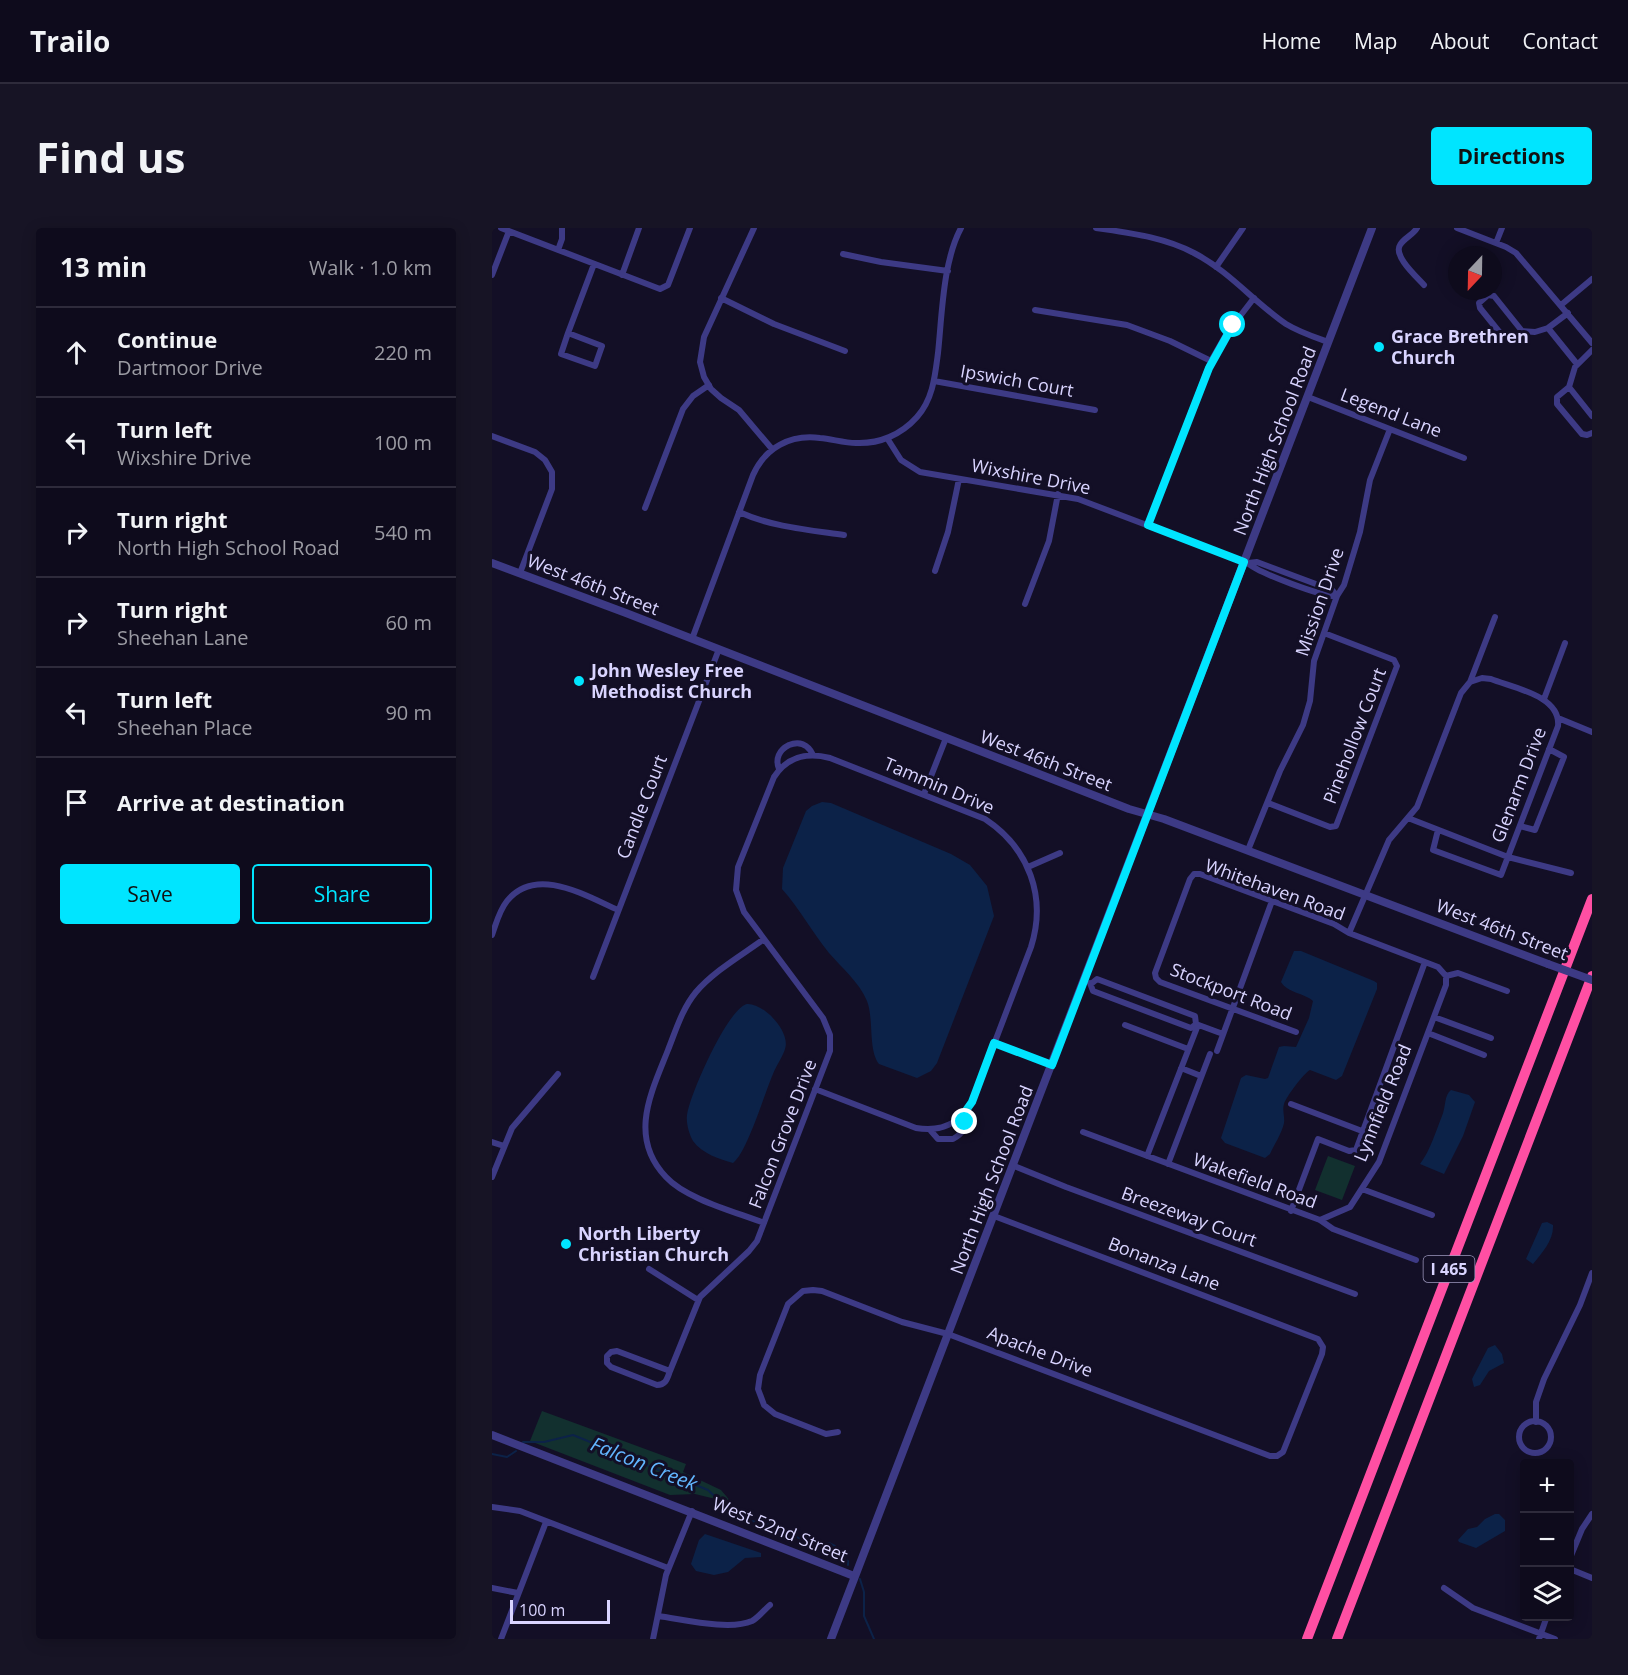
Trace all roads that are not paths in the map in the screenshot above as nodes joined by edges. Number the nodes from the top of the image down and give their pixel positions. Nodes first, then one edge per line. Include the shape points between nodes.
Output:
1 (501, 228) edge
2 (562, 228) edge
3 (639, 228) edge
4 (690, 228) edge
5 (754, 228) edge
6 (961, 228) edge
7 (1096, 228) edge
8 (1153, 228) edge
9 (1243, 228) edge
10 (1372, 228) edge
11 (1417, 228) edge
12 (1457, 228) edge
13 (1502, 228) edge
14 (509, 231) junction
15 (1151, 237) junction
16 (1496, 243) junction
17 (558, 250) junction
18 (843, 254) dead end
19 (594, 264) junction
20 (1216, 267) junction
21 (948, 271) junction
22 (622, 275) junction
23 (492, 276) edge
24 (1592, 279) edge
25 (1424, 285) dead end
26 (721, 298) junction
27 (1254, 298) junction
28 (1561, 305) junction
29 (1035, 310) dead end
30 (1568, 313) junction
31 (1548, 328) junction
32 (1522, 331) junction
33 (568, 333) junction
34 (1328, 342) junction
35 (1592, 343) edge
36 (1592, 350) edge
37 (845, 351) dead end
38 (1211, 361) junction
39 (1577, 364) junction
40 (934, 381) junction
41 (708, 385) junction
42 (1569, 387) junction
43 (1308, 397) junction
44 (1095, 410) dead end
45 (1592, 416) edge
46 (1390, 429) junction
47 (1592, 433) edge
48 (492, 436) edge
49 (887, 438) junction
50 (772, 449) junction
51 (1464, 458) dead end
52 (959, 479) junction
53 (1058, 494) junction
54 (645, 508) dead end
55 (739, 512) junction
56 (1148, 525) junction
57 (844, 535) dead end
58 (1246, 562) junction
59 (492, 563) edge
60 (934, 571) dead end
61 (520, 573) junction
62 (1337, 596) junction
63 (1025, 604) dead end
64 (1495, 617) dead end
65 (1324, 633) junction
66 (692, 639) junction
67 (1565, 643) dead end
68 (718, 649) junction
69 (1470, 682) junction
70 (1544, 699) junction
71 (1558, 718) junction
72 (1592, 732) edge
73 (946, 738) junction
74 (1549, 749) junction
75 (813, 755) junction
76 (779, 769) junction
77 (924, 794) junction
78 (1268, 803) junction
79 (1148, 815) junction
80 (1408, 818) junction
81 (1520, 826) junction
82 (1438, 830) junction
83 (1248, 850) junction
84 (1060, 853) dead end
85 (1508, 857) junction
86 (1028, 867) junction
87 (1571, 873) dead end
88 (1365, 895) junction
89 (1592, 899) edge
90 (1272, 901) junction
91 (618, 910) junction
92 (1350, 933) junction
93 (492, 935) edge
94 (764, 939) junction
95 (1425, 962) junction
96 (1446, 976) junction
97 (593, 977) dead end
98 (1156, 978) joint
99 (1592, 978) edge
100 (1087, 982) junction
101 (1507, 991) dead end
102 (1145, 997) junction
103 (1141, 1009) junction
104 (1232, 1009) junction
105 (1434, 1017) junction
106 (1197, 1024) junction
107 (1125, 1025) dead end
108 (1296, 1032) dead end
109 (1428, 1033) junction
110 (1223, 1034) junction
111 (1491, 1038) dead end
112 (994, 1043) junction
113 (1188, 1049) junction
114 (1217, 1051) dead end
115 (1210, 1054) dead end
116 (1484, 1055) dead end
117 (1052, 1065) junction
118 (1181, 1068) junction
119 (558, 1074) dead end
120 (1201, 1076) junction
121 (816, 1089) junction
122 (1291, 1104) dead end
123 (962, 1116) junction
124 (931, 1131) junction
125 (1362, 1131) junction
126 (1083, 1132) dead end
127 (492, 1142) edge
128 (504, 1146) junction
129 (1147, 1156) junction
130 (1168, 1164) junction
131 (1014, 1166) junction
132 (492, 1177) edge
133 (1362, 1189) junction
134 (1291, 1211) junction
135 (1432, 1215) dead end
136 (994, 1216) junction
137 (1320, 1220) junction
138 (764, 1223) junction
139 (1416, 1260) dead end
140 (649, 1269) dead end
141 (1592, 1273) edge
142 (1355, 1294) dead end
143 (698, 1300) junction
144 (948, 1334) junction
145 (670, 1371) junction
146 (1536, 1422) junction
147 (838, 1432) dead end
148 (492, 1436) edge
149 (1277, 1456) joint
150 (492, 1507) edge
151 (692, 1511) junction
152 (1592, 1514) edge
153 (546, 1522) junction
154 (1574, 1546) edge
155 (668, 1568) junction
156 (1574, 1571) edge
157 (854, 1576) junction
158 (1592, 1578) edge
159 (492, 1588) edge
160 (1444, 1588) dead end
161 (518, 1593) junction
162 (770, 1605) dead end
163 (658, 1616) junction
164 (1546, 1621) edge
165 (1540, 1636) edge
166 (501, 1639) edge
167 (653, 1639) edge
168 (831, 1639) edge
169 (1306, 1639) edge
170 (1337, 1639) edge
171 (1555, 1639) edge

1 - 14 street
2 - 17 street
3 - 22 street
4 - 22 street via 664,288
5 - 26 street
6 - 21 street via 951,250
7 - 15 street
8 - 15 street
9 - 20 street
10 - 34 street, North High School Road
11 - 25 street via 1398,251
12 - 16 street
13 - 16 street
14 - 17 street
14 - 23 street
15 - 20 street via 1185,249
16 - 28 street via 1516,253
17 - 19 street
18 - 21 street
19 - 22 street
19 - 33 street
20 - 27 street
21 - 40 street
24 - 28 street
26 - 37 street
26 - 41 street via 700,349 701,368
27 - 34 street via 1287,325
27 - 38 street
28 - 30 street
29 - 38 street via 1127,325
30 - 31 street
30 - 35 street
31 - 32 street
31 - 39 street
32 - 32 street via 1493,296 1488,295 1480,302 1480,308 1506,340
33 - 33 street via 561,354 595,366 602,346
34 - 43 street, North High School Road
36 - 39 street
38 - 56 street
39 - 42 street
40 - 44 street, Ipswich Court
40 - 49 street via 917,417
41 - 50 street via 740,411
41 - 54 street via 683,409
42 - 45 street
42 - 47 street via 1557,397 1557,404 1582,434
43 - 46 street, Legend Lane
43 - 58 street, North High School Road
46 - 51 street, Legend Lane
46 - 62 street, Mission Drive via 1370,480 1360,532
48 - 61 street via 535,452 545,460 553,477
49 - 50 street via 856,443 805,438
49 - 52 street, Wixshire Drive via 895,453 911,468
50 - 55 street via 756,469
52 - 53 street, Wixshire Drive
52 - 60 street via 950,526
53 - 56 street, Wixshire Drive
53 - 63 street via 1049,541
55 - 57 street via 757,520
55 - 66 street
56 - 58 street, Wixshire Drive
58 - 62 street, Wixshire Drive via 1257,562 1332,590
58 - 79 street, North High School Road
59 - 61 street, West 46th Street
61 - 66 street, West 46th Street
62 - 65 street, Mission Drive
64 - 69 street, Whitehaven Road
65 - 78 street, Mission Drive via 1314,661 1303,725
65 - 78 street, Pinehollow Court via 1394,660 1397,666 1336,826
66 - 68 street, West 46th Street
67 - 70 street
68 - 73 street, West 46th Street
68 - 91 street, Candle Court
69 - 70 street via 1491,679
69 - 80 street, Whitehaven Road via 1461,693 1418,807
70 - 71 street, Glenarm Drive
71 - 72 street
71 - 74 street, Glenarm Drive
73 - 77 street
73 - 79 street, West 46th Street
74 - 81 street, Glenarm Drive
74 - 81 street via 1564,757 1535,830
75 - 76 street via 792,760
75 - 76 street, Falcon Grove Drive via 802,744 789,745 779,755
75 - 77 street, Tammin Drive
76 - 94 street, Falcon Grove Drive via 735,880 740,906
77 - 86 street, Tammin Drive via 993,824 1014,844
78 - 83 street, Mission Drive
79 - 83 street, West 46th Street
79 - 100 street, North High School Road
80 - 82 street
80 - 88 street, Whitehaven Road via 1389,840
81 - 85 street, Glenarm Drive
82 - 85 street
82 - 85 street via 1433,850 1501,875
83 - 88 street, West 46th Street
84 - 86 street
85 - 87 street
86 - 112 street, Tammin Drive via 1037,906 1036,928
88 - 92 street, Whitehaven Road
88 - 99 street, West 46th Street, bridge
89 - 169 highway, I 465
90 - 92 street, Whitehaven Road
90 - 98 street, Whitehaven Road via 1194,874
90 - 104 street
91 - 93 street via 561,887 535,884 508,900
91 - 97 street, Candle Court
92 - 95 street, Whitehaven Road
94 - 121 street, Falcon Grove Drive via 823,1018 829,1032 828,1056
94 - 138 street via 704,984 683,1013 646,1108 645,1133 651,1155 666,1178 680,1190
95 - 96 street, Whitehaven Road via 1438,967
95 - 125 street
96 - 101 street, Whitehaven Road via 1458,973
96 - 105 street, Lynnfield Road
98 - 104 street, Stockport Road
99 - 170 highway, I 465
100 - 102 street via 1097,978
100 - 103 street via 1093,991
100 - 117 street, North High School Road
102 - 103 street
102 - 106 street via 1195,1016
103 - 106 street via 1191,1028
104 - 108 street, Stockport Road
104 - 110 street
105 - 109 street, Lynnfield Road
105 - 111 street
106 - 110 street
106 - 113 street
107 - 113 street
109 - 116 street
109 - 133 street, Lynnfield Road via 1379,1161
110 - 114 street
112 - 117 street
112 - 123 street, Tammin Drive via 972,1102
113 - 118 street
115 - 120 street
117 - 131 street, North High School Road
118 - 120 street
118 - 129 street
119 - 128 street via 516,1122
120 - 130 street
121 - 124 street
121 - 138 street, Falcon Grove Drive
122 - 125 street
123 - 124 street
123 - 124 street, Tammin Drive via 963,1132 953,1139 937,1138
125 - 134 street via 1353,1152 1318,1139
126 - 129 street, Wakefield Road
127 - 128 street
128 - 132 street
129 - 130 street, Wakefield Road
130 - 134 street, Wakefield Road
131 - 136 street, North High School Road
131 - 142 street, Breezeway Court
133 - 135 street
133 - 137 street, Lynnfield Road via 1349,1208
134 - 137 street, Wakefield Road
136 - 144 street, North High School Road
136 - 149 street, Bonanza Lane via 1322,1343 1322,1354 1287,1446
137 - 139 street, Wakefield Road via 1333,1229
138 - 143 street, Falcon Grove Drive via 752,1248
140 - 143 street
141 - 146 street via 1544,1379 1536,1402
143 - 145 street, Falcon Grove Drive
144 - 147 street, Apache Drive via 902,1322 819,1290 803,1292 791,1300 759,1377 759,1396 775,1414 826,1434
144 - 149 street, Apache Drive
144 - 157 street, North High School Road
145 - 145 street via 666,1382 657,1385 611,1367 607,1356 617,1351
146 - 146 street via 1546,1426 1551,1440 1542,1452 1532,1453 1523,1448 1520,1433 1526,1425
148 - 151 street, West 52nd Street
150 - 153 street via 520,1511
151 - 155 street
151 - 157 street, West 52nd Street
152 - 154 street
153 - 155 street
153 - 161 street
155 - 163 street
156 - 158 street
157 - 168 street, North High School Road
159 - 161 street
160 - 165 street via 1473,1608
161 - 166 street
162 - 163 street via 753,1621 736,1624
163 - 167 street
164 - 165 street
165 - 171 street

